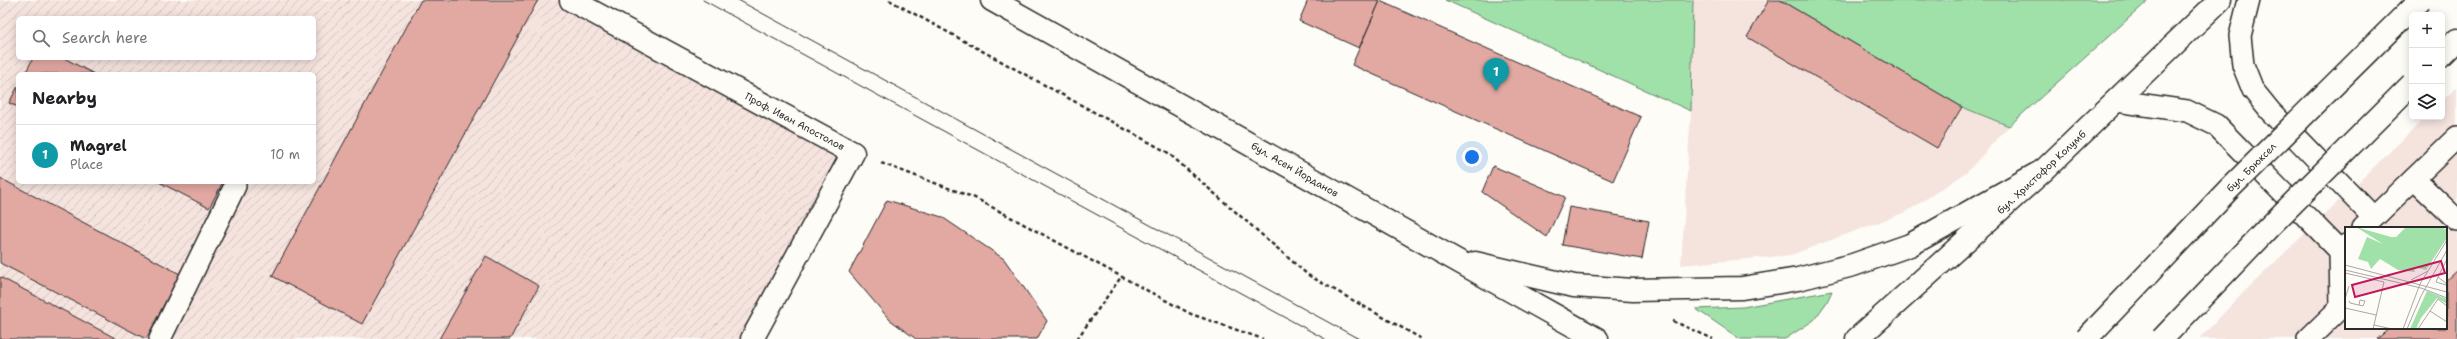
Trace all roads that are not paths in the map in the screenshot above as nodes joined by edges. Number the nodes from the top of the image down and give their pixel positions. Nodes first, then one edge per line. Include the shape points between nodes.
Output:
1 (571, 0) edge
2 (992, 0) edge
3 (2220, 0) edge
4 (2249, 0) edge
5 (2420, 0) edge
6 (2457, 40) edge
7 (2445, 51) edge
8 (2409, 87) edge
9 (2117, 101) junction
10 (2457, 137) edge
11 (2044, 170) junction
12 (2414, 178) junction
13 (236, 186) dead end
14 (2457, 220) edge
15 (2368, 223) edge
16 (2343, 248) edge
17 (1450, 256) junction
18 (160, 339) edge
19 (752, 339) edge
20 (1597, 339) edge
21 (1857, 339) edge
22 (2086, 339) edge
23 (2162, 339) edge
24 (2308, 339) edge

1 - 19 main road, Проф. Иван Апостолов via 853,153
2 - 17 main road, бул. Асен Йорданов
3 - 9 main road, бул. Христофор Колумб
4 - 15 lane via 2240,36 2242,65 2253,90
5 - 22 main road, бул. Брюксел, bridge via 2229,189
6 - 7 main road
8 - 23 main road, bridge
9 - 11 main road, бул. Христофор Колумб
9 - 16 lane via 2187,111 2216,126
10 - 12 lane
11 - 17 main road via 1910,245 1853,265 1798,279 1742,288 1666,291 1574,286
11 - 21 main road, бул. Христофор Колумб
12 - 14 lane
12 - 15 lane
13 - 18 lane
16 - 24 lane via 2341,307
17 - 20 main road, бул. Асен Йорданов

